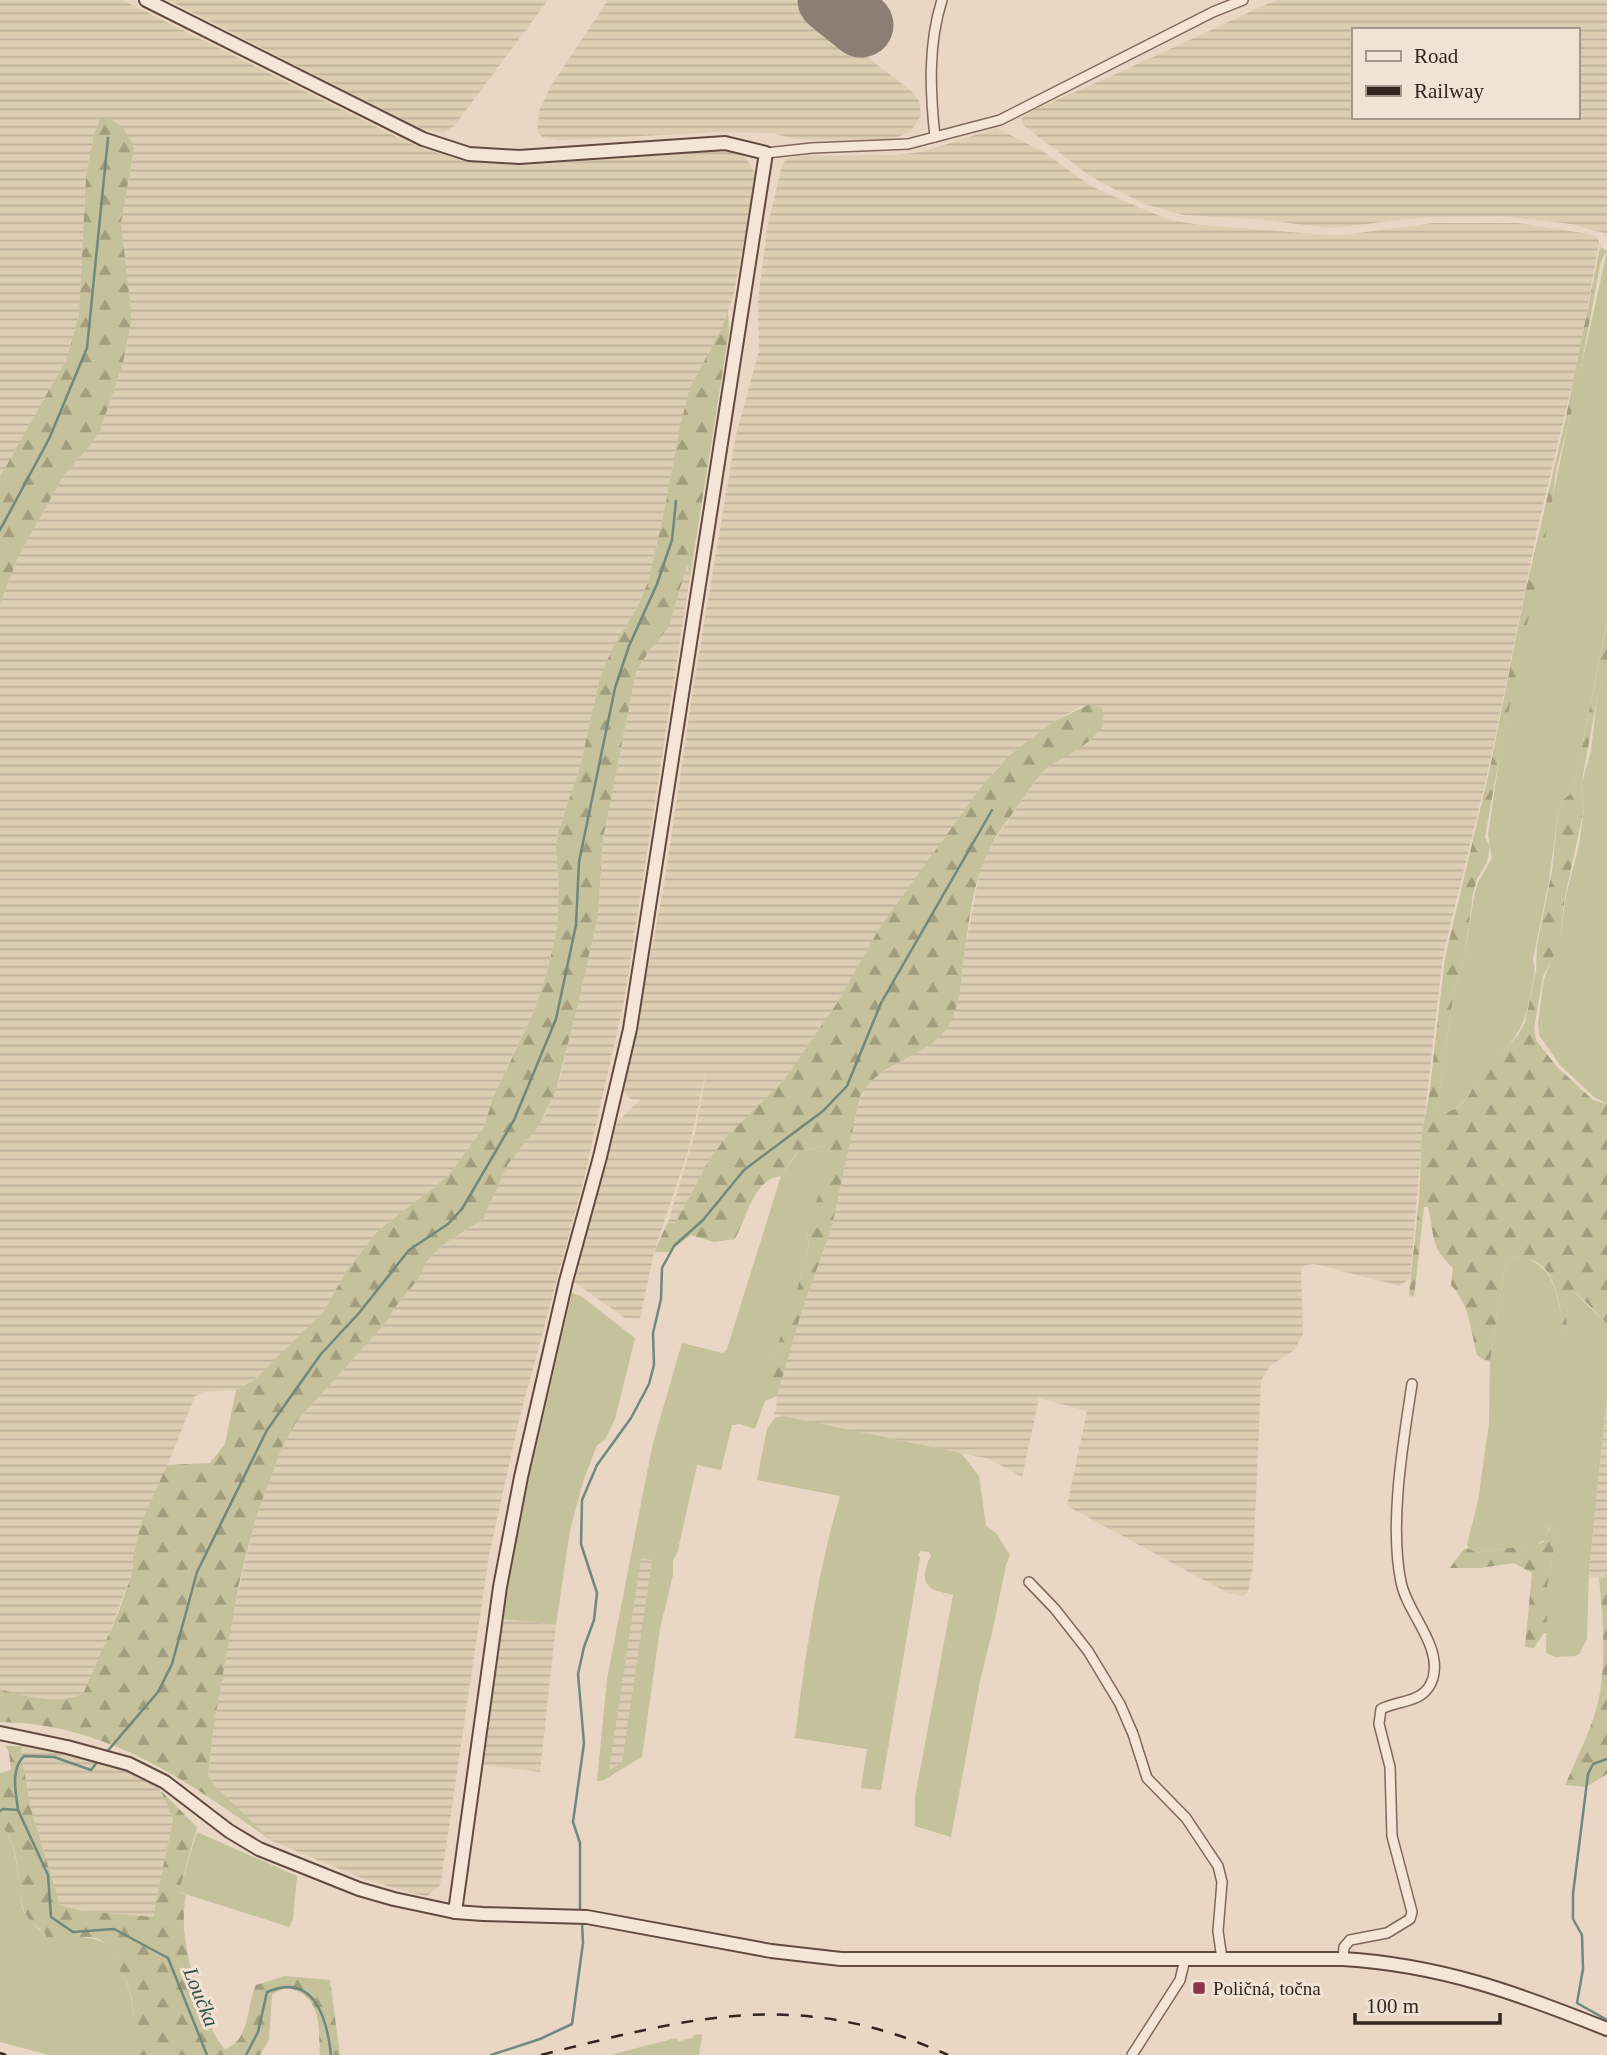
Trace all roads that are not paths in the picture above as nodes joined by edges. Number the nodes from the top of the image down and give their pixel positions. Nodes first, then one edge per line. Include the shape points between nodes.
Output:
1 (146, 0) edge
2 (942, 0) edge
3 (1243, 0) edge
4 (935, 137) junction
5 (766, 153) junction
6 (1412, 1384) dead end
7 (1029, 1582) dead end
8 (0, 1733) edge
9 (455, 1912) junction
10 (1185, 1959) junction
11 (1222, 1959) junction
12 (1343, 1959) junction
13 (1607, 2029) edge
14 (1132, 2055) edge

1 - 5 street via 423,139 469,154 519,157 725,144
2 - 4 street via 935,21 930,91
3 - 4 street via 1000,120
4 - 5 street via 908,144
5 - 9 street via 630,1029 519,1491 500,1587
6 - 12 street via 1401,1462 1397,1553 1402,1586 1432,1651 1434,1670 1424,1694 1381,1709 1380,1724 1390,1767 1392,1836 1412,1912 1410,1919 1387,1933 1350,1940
7 - 11 street via 1088,1651 1120,1704 1147,1778 1186,1818 1218,1866
8 - 9 street via 129,1764 165,1782 259,1849 366,1891
9 - 10 street via 587,1917 771,1951 841,1959
10 - 11 street
10 - 14 street via 1180,1980
11 - 12 street
12 - 13 street via 1401,1964 1462,1977

